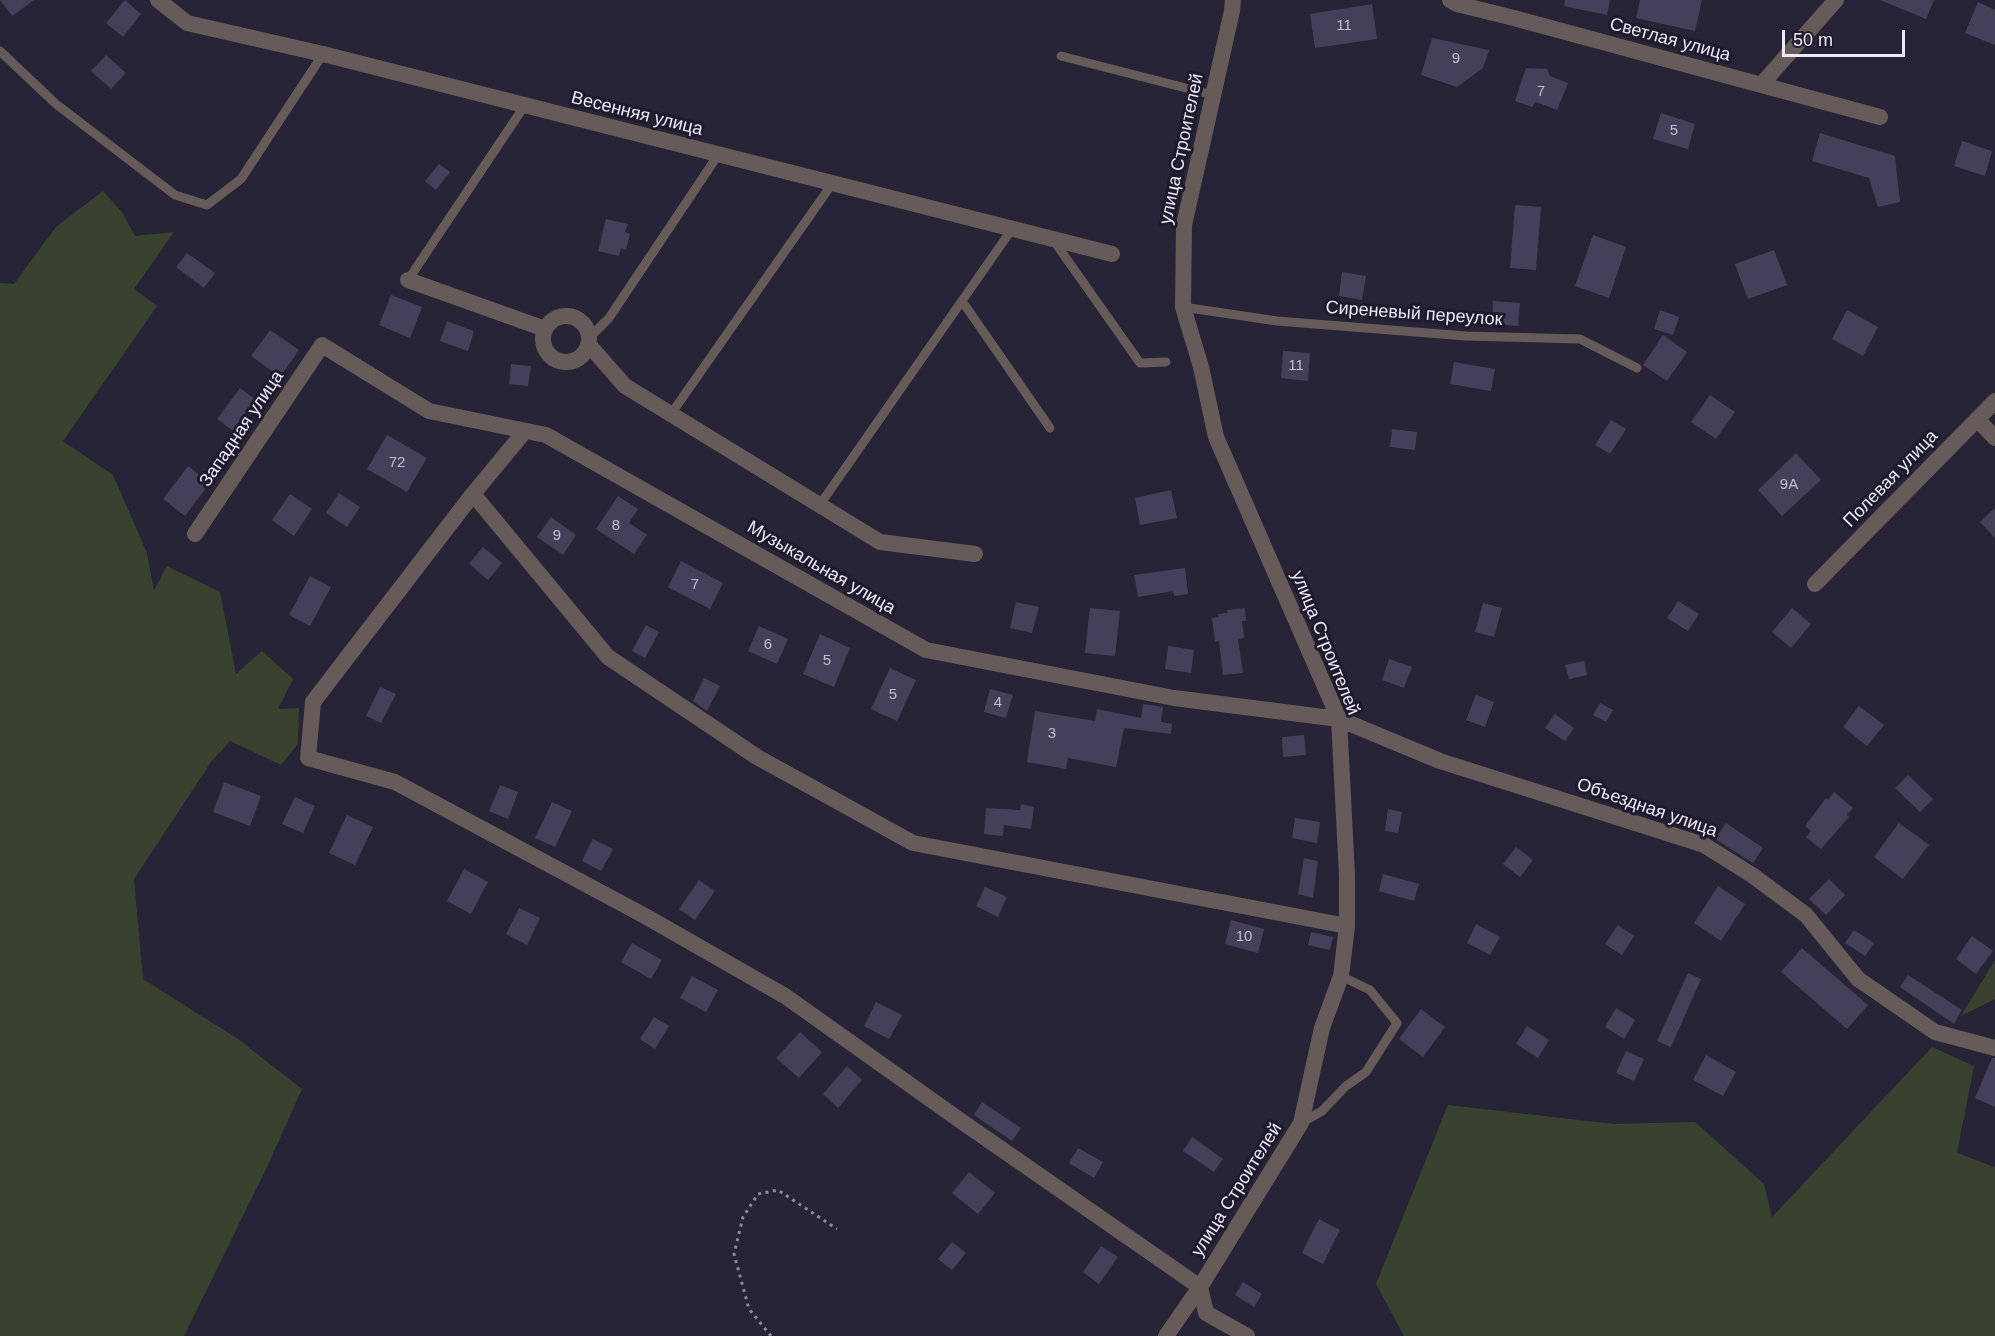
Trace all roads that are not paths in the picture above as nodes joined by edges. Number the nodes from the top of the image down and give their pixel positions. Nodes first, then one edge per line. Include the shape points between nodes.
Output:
1 (158, 0) edge
2 (1233, 0) edge
3 (1450, 0) edge
4 (1836, 0) edge
5 (0, 51) edge
6 (323, 54) junction
7 (1061, 56) dead end
8 (1761, 85) junction
9 (1213, 95) junction
10 (525, 105) junction
11 (1880, 117) dead end
12 (718, 155) junction
13 (832, 184) junction
14 (1012, 229) junction
15 (1053, 239) junction
16 (1112, 254) dead end
17 (408, 280) joint
18 (962, 301) junction
19 (1183, 306) junction
20 (545, 329) junction
21 (590, 341) junction
22 (322, 345) joint
23 (1166, 362) dead end
24 (1637, 368) dead end
25 (1995, 401) edge
26 (671, 414) junction
27 (1977, 419) junction
28 (1050, 428) dead end
29 (525, 431) junction
30 (1995, 438) edge
31 (473, 494) junction
32 (819, 506) junction
33 (195, 534) dead end
34 (975, 554) dead end
35 (1815, 584) dead end
36 (1339, 719) junction
37 (1347, 926) junction
38 (1341, 976) junction
39 (1995, 1048) edge
40 (1301, 1123) junction
41 (1200, 1287) junction
42 (1166, 1336) edge
43 (1247, 1336) edge

1 - 6 street, Весенняя улица via 187,23
2 - 9 street, улица Строителей
3 - 8 street, Светлая улица
4 - 8 street
5 - 6 lane via 56,105 176,195 207,205 241,179
6 - 10 street, Весенняя улица
7 - 9 lane
8 - 11 street, Светлая улица
9 - 19 street, улица Строителей via 1184,225
10 - 12 street, Весенняя улица
10 - 17 lane
12 - 13 street, Весенняя улица
12 - 21 lane
13 - 14 street, Весенняя улица
13 - 26 lane
14 - 15 street, Весенняя улица
14 - 18 lane
15 - 16 street, Весенняя улица
15 - 23 lane via 1140,363
17 - 20 street
18 - 28 lane
18 - 32 lane
19 - 24 lane, Сиреневый переулок via 1277,321 1466,336 1580,339
19 - 36 street, улица Строителей via 1216,437
20 - 21 street via 555,318 571,316 584,323
20 - 21 street via 543,345 558,362 581,358
21 - 26 street via 625,386
22 - 29 street, Музыкальная улица via 429,411
22 - 33 street, Западная улица
25 - 27 street, Полевая улица
26 - 32 street
27 - 30 street
27 - 35 street, Полевая улица
29 - 31 street
29 - 36 street, Музыкальная улица via 546,435 926,650 1174,698
31 - 37 street via 608,657 757,757 913,843
31 - 41 street via 313,702 308,758 395,782 786,996
32 - 34 street via 880,542
36 - 37 street, улица Строителей
36 - 39 street, Объездная улица via 1440,761 1704,845 1806,915 1858,979 1935,1032
37 - 38 street, улица Строителей
38 - 40 street, улица Строителей via 1322,1028
38 - 40 lane via 1370,990 1397,1023 1366,1072 1322,1111
40 - 41 street, улица Строителей
41 - 42 street, улица Строителей
41 - 43 street via 1206,1313

